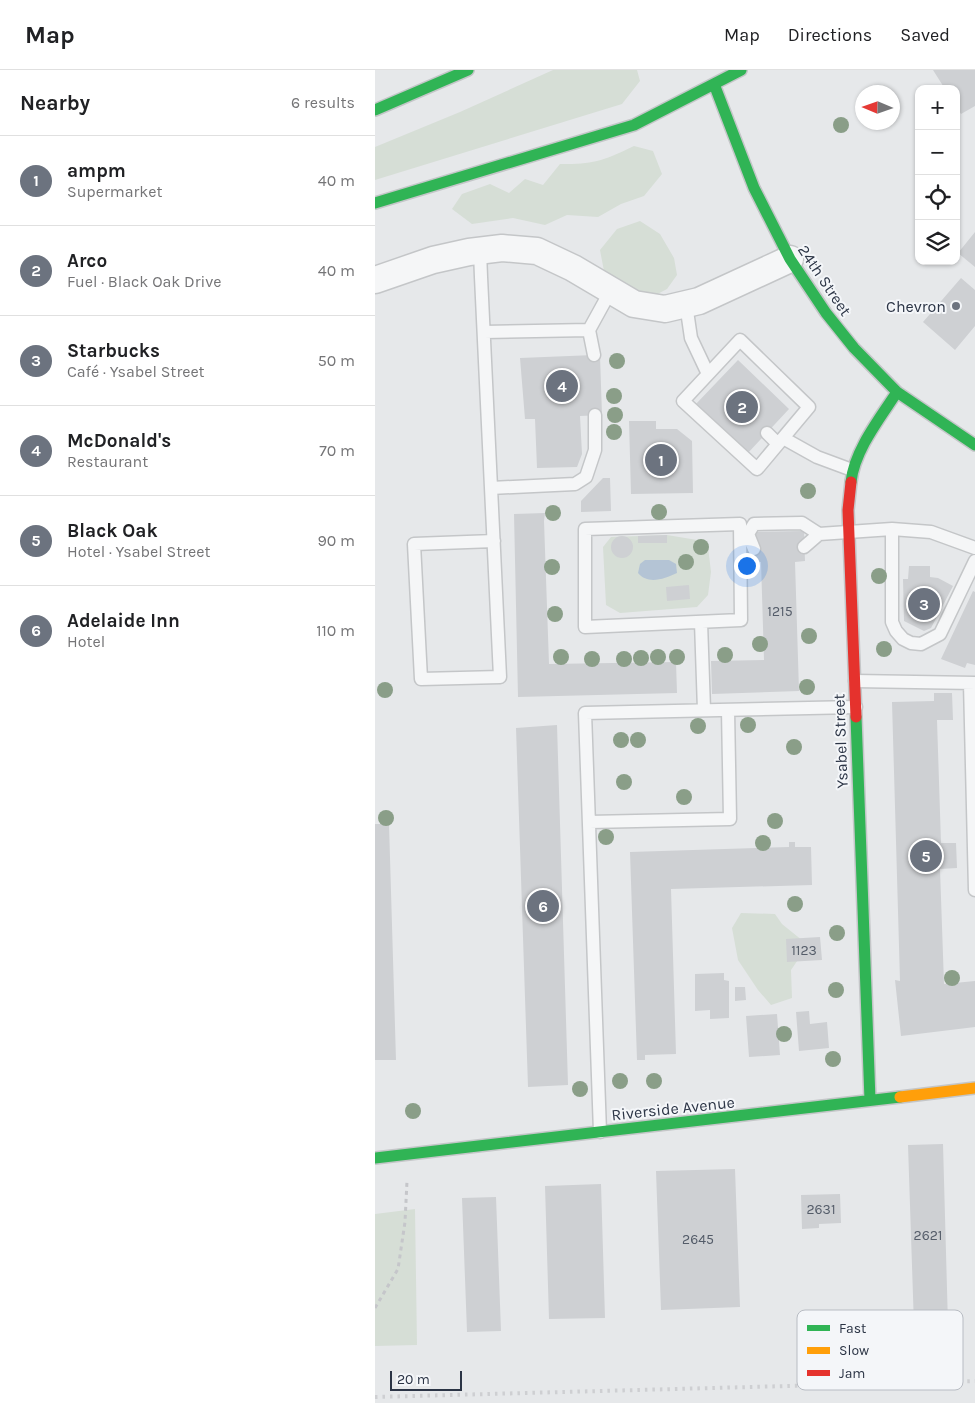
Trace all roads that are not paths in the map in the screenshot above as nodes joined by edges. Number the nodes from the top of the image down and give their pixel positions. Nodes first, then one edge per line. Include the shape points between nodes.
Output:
1 (468, 70) edge
2 (708, 70) edge
3 (741, 70) edge
4 (714, 84) junction
5 (375, 110) edge
6 (375, 203) edge
7 (480, 250) junction
8 (790, 259) junction
9 (375, 280) edge
10 (611, 290) junction
11 (686, 304) junction
12 (589, 330) junction
13 (484, 332) junction
14 (594, 355) dead end
15 (710, 378) junction
16 (897, 392) junction
17 (595, 415) dead end
18 (767, 433) dead end
19 (781, 441) junction
20 (975, 445) edge
21 (852, 470) junction
22 (491, 488) junction
23 (892, 529) junction
24 (849, 533) junction
25 (744, 534) junction
26 (819, 534) junction
27 (494, 541) junction
28 (805, 547) dead end
29 (975, 548) edge
30 (754, 549) dead end
31 (975, 560) edge
32 (701, 622) junction
33 (855, 681) junction
34 (973, 683) edge
35 (856, 707) junction
36 (704, 710) junction
37 (728, 710) junction
38 (589, 822) junction
39 (975, 890) edge
40 (975, 1088) edge
41 (870, 1100) junction
42 (600, 1132) junction
43 (375, 1158) edge

1 - 5 main road
2 - 4 main road, 24th Street
3 - 4 main road
4 - 6 main road via 633,125
4 - 8 main road, 24th Street via 754,188
7 - 9 street via 433,260
7 - 10 street via 537,250
7 - 13 lane
8 - 11 street
8 - 16 main road, 24th Street via 854,348
10 - 11 street via 634,304 665,309
10 - 12 lane
11 - 15 lane via 691,338
12 - 13 lane
12 - 14 lane
13 - 22 lane
15 - 19 lane via 683,401 757,469
15 - 19 lane via 740,340 809,407
16 - 20 main road, 24th Street
16 - 21 main road, Ysabel Street
17 - 22 lane via 595,450 586,477 575,484
18 - 19 lane
19 - 21 lane
21 - 24 main road, Ysabel Street
22 - 27 lane
23 - 24 lane
23 - 29 lane via 931,532
23 - 31 lane via 892,622 903,639 911,643 921,644 940,634
24 - 26 lane
24 - 33 main road, Ysabel Street
25 - 26 lane via 754,524 802,523
25 - 30 lane
25 - 32 lane via 741,620
25 - 32 lane via 740,524 585,529 585,627
26 - 28 lane
27 - 27 lane via 414,544 421,679 500,677
32 - 36 lane
33 - 34 lane
33 - 35 main road, Ysabel Street
34 - 39 lane
35 - 37 lane
35 - 41 main road, Ysabel Street
36 - 37 lane
36 - 38 lane via 585,713
37 - 38 lane via 730,818
38 - 42 lane
40 - 41 main road, Riverside Avenue
41 - 42 main road, Riverside Avenue
42 - 43 main road, Riverside Avenue

